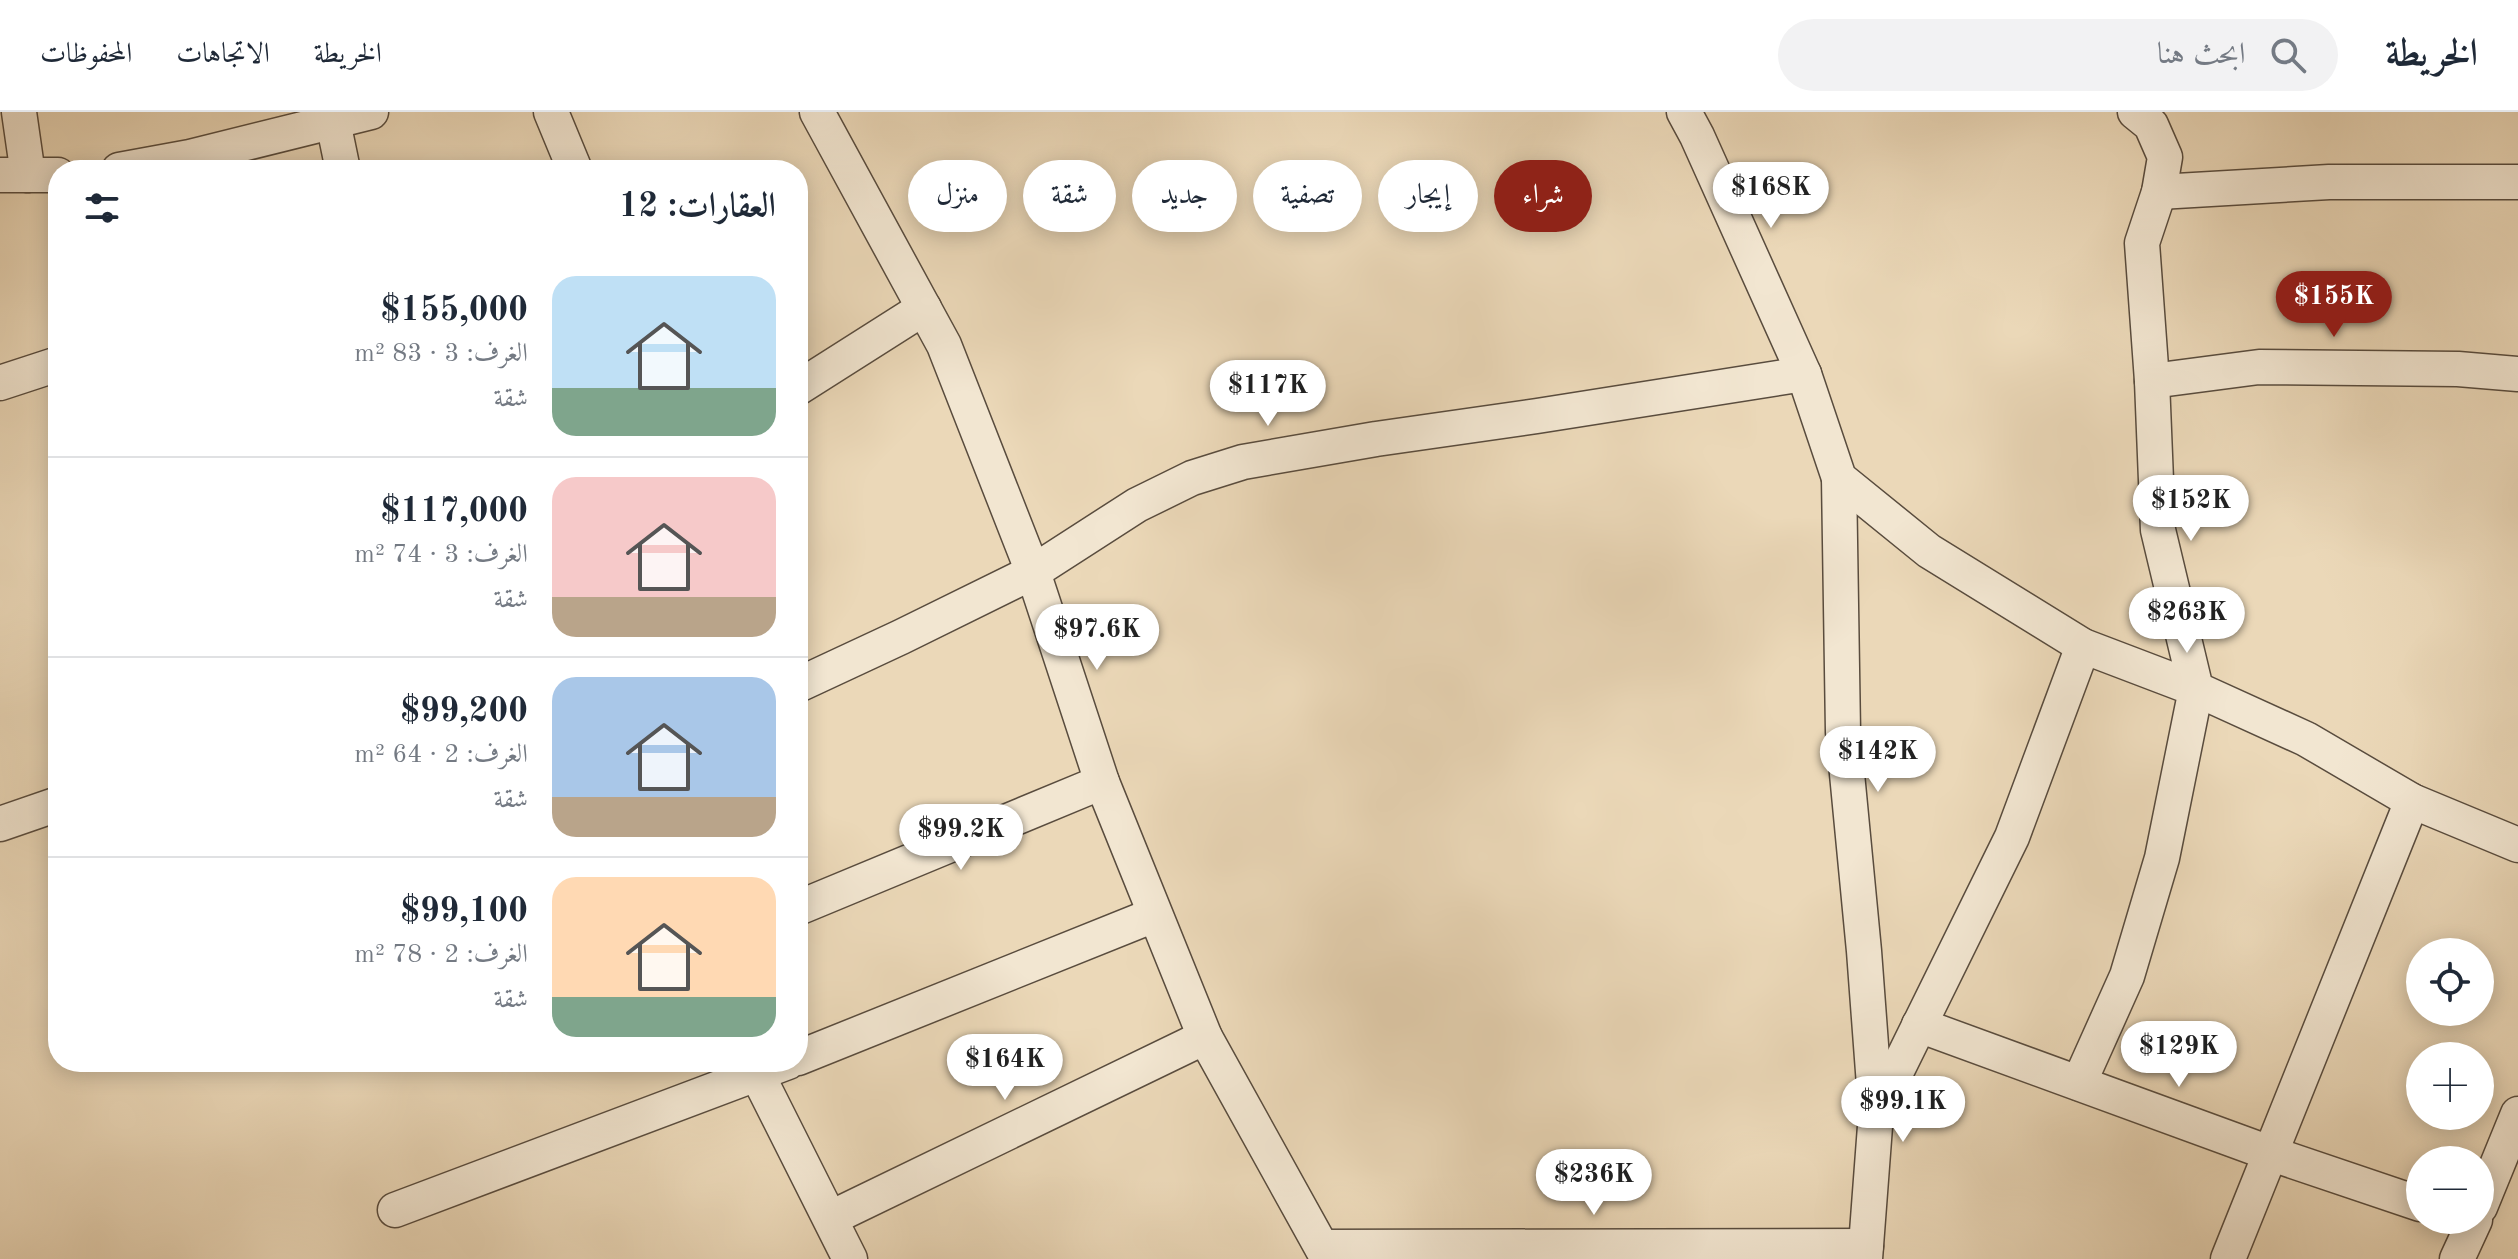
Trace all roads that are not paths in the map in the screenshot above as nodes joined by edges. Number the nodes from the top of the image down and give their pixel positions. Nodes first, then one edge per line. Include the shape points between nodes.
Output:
1 (19, 112) edge
2 (371, 112) edge
3 (551, 112) edge
4 (817, 112) edge
5 (1684, 112) edge
6 (2135, 112) edge
7 (332, 117) edge
8 (174, 160) edge
9 (341, 160) edge
10 (571, 160) edge
11 (29, 175) edge
12 (2518, 182) edge
13 (2159, 192) junction
14 (924, 308) junction
15 (48, 367) edge
16 (1804, 374) junction
17 (2518, 374) edge
18 (2152, 381) junction
19 (808, 382) edge
20 (0, 383) edge
21 (1839, 478) junction
22 (1033, 572) junction
23 (2083, 646) junction
24 (808, 680) edge
25 (2196, 689) junction
26 (1102, 782) junction
27 (2412, 801) junction
28 (48, 807) edge
29 (0, 824) edge
30 (2518, 845) edge
31 (808, 904) edge
32 (1154, 915) junction
33 (1919, 1025) junction
34 (1205, 1037) junction
35 (808, 1054) edge
36 (744, 1072) edge
37 (756, 1072) edge
38 (2079, 1083) junction
39 (1876, 1113) junction
40 (2518, 1114) edge
41 (2272, 1154) junction
42 (2494, 1170) edge
43 (2406, 1199) edge
44 (395, 1210) dead end
45 (831, 1218) junction
46 (2467, 1234) edge
47 (1866, 1252) edge
48 (1325, 1253) edge
49 (850, 1259) edge
50 (2228, 1259) edge
51 (2457, 1259) edge

1 - 11 street
2 - 7 street
3 - 10 street
4 - 14 street
5 - 16 street
6 - 13 street via 2151,125 2165,157
7 - 8 street
7 - 9 street
12 - 13 street via 2329,182
13 - 18 street via 2142,243
14 - 19 street
14 - 22 street via 944,345
15 - 20 street
16 - 21 street
16 - 22 street via 1243,462 1192,478 1137,505
17 - 18 street via 2259,367
18 - 25 street via 2158,530
21 - 23 street via 1929,551
21 - 39 street via 1843,732
22 - 24 street
22 - 26 street
23 - 25 street
23 - 33 street via 2012,837
25 - 27 street via 2306,739
25 - 38 street via 2162,858 2127,976
26 - 31 street
26 - 32 street
27 - 30 street
27 - 41 street
28 - 29 street
32 - 34 street
32 - 35 street
33 - 38 street
33 - 39 street
34 - 45 street
34 - 48 street
36 - 44 street
37 - 45 street
38 - 41 street
39 - 47 street
40 - 42 street
41 - 43 street
41 - 50 street
45 - 49 street
46 - 51 street
47 - 48 street

